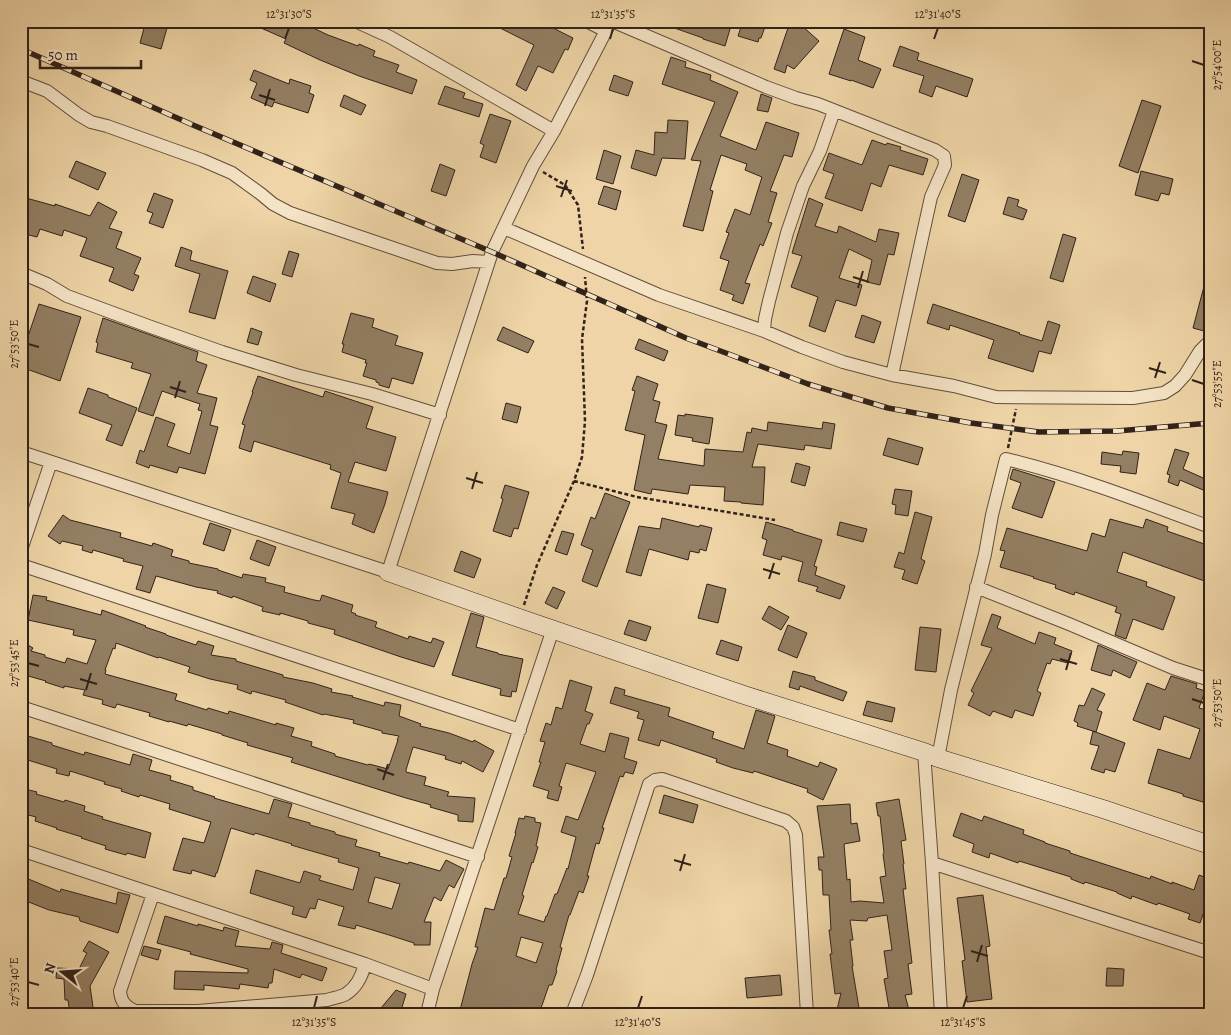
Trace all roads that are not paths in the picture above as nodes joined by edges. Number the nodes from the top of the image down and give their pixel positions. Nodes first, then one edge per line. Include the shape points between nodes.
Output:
1 (355, 21) edge
2 (586, 21) edge
3 (610, 25) edge
4 (21, 82) edge
5 (834, 111) junction
6 (554, 131) junction
7 (504, 228) junction
8 (488, 262) junction
9 (21, 273) edge
10 (764, 331) junction
11 (1210, 342) edge
12 (892, 375) junction
13 (440, 415) junction
14 (21, 452) edge
15 (51, 462) junction
16 (1210, 527) edge
17 (21, 550) edge
18 (21, 565) edge
19 (388, 572) junction
20 (976, 587) junction
21 (553, 629) junction
22 (1210, 680) edge
23 (21, 707) edge
24 (520, 730) junction
25 (931, 755) junction
26 (1210, 845) edge
27 (21, 850) edge
28 (478, 857) junction
29 (932, 862) junction
30 (153, 894) junction
31 (1210, 953) edge
32 (366, 964) junction
33 (433, 989) junction
34 (427, 1014) edge
35 (572, 1014) edge
36 (807, 1014) edge
37 (941, 1014) edge

1 - 6 street
2 - 3 street
3 - 5 street
3 - 6 street
4 - 8 street via 47,91 92,122 232,173 290,213 437,263
5 - 10 street via 787,233
5 - 12 street via 944,156 945,165 931,197
6 - 7 street via 533,166
7 - 8 street
7 - 10 street via 659,295
8 - 13 street
9 - 13 street via 67,296 213,349
10 - 12 street via 843,362
11 - 12 street via 1175,386 1164,393 1133,398 996,397
13 - 19 street
14 - 15 street
15 - 17 street
15 - 19 street
16 - 20 street via 1119,493 1006,459
18 - 24 street
19 - 21 street
20 - 22 street via 1172,668
20 - 25 street via 951,690
21 - 24 street
21 - 25 street
23 - 28 street
24 - 28 street
25 - 26 street
25 - 29 street
27 - 30 street
28 - 33 street
29 - 31 street
29 - 37 street
30 - 32 street
30 - 32 street via 120,991 122,1003 135,1011 198,1011 327,1000 346,994 357,984
32 - 33 street
33 - 34 street
35 - 36 street via 649,784 662,779 786,821 793,827

